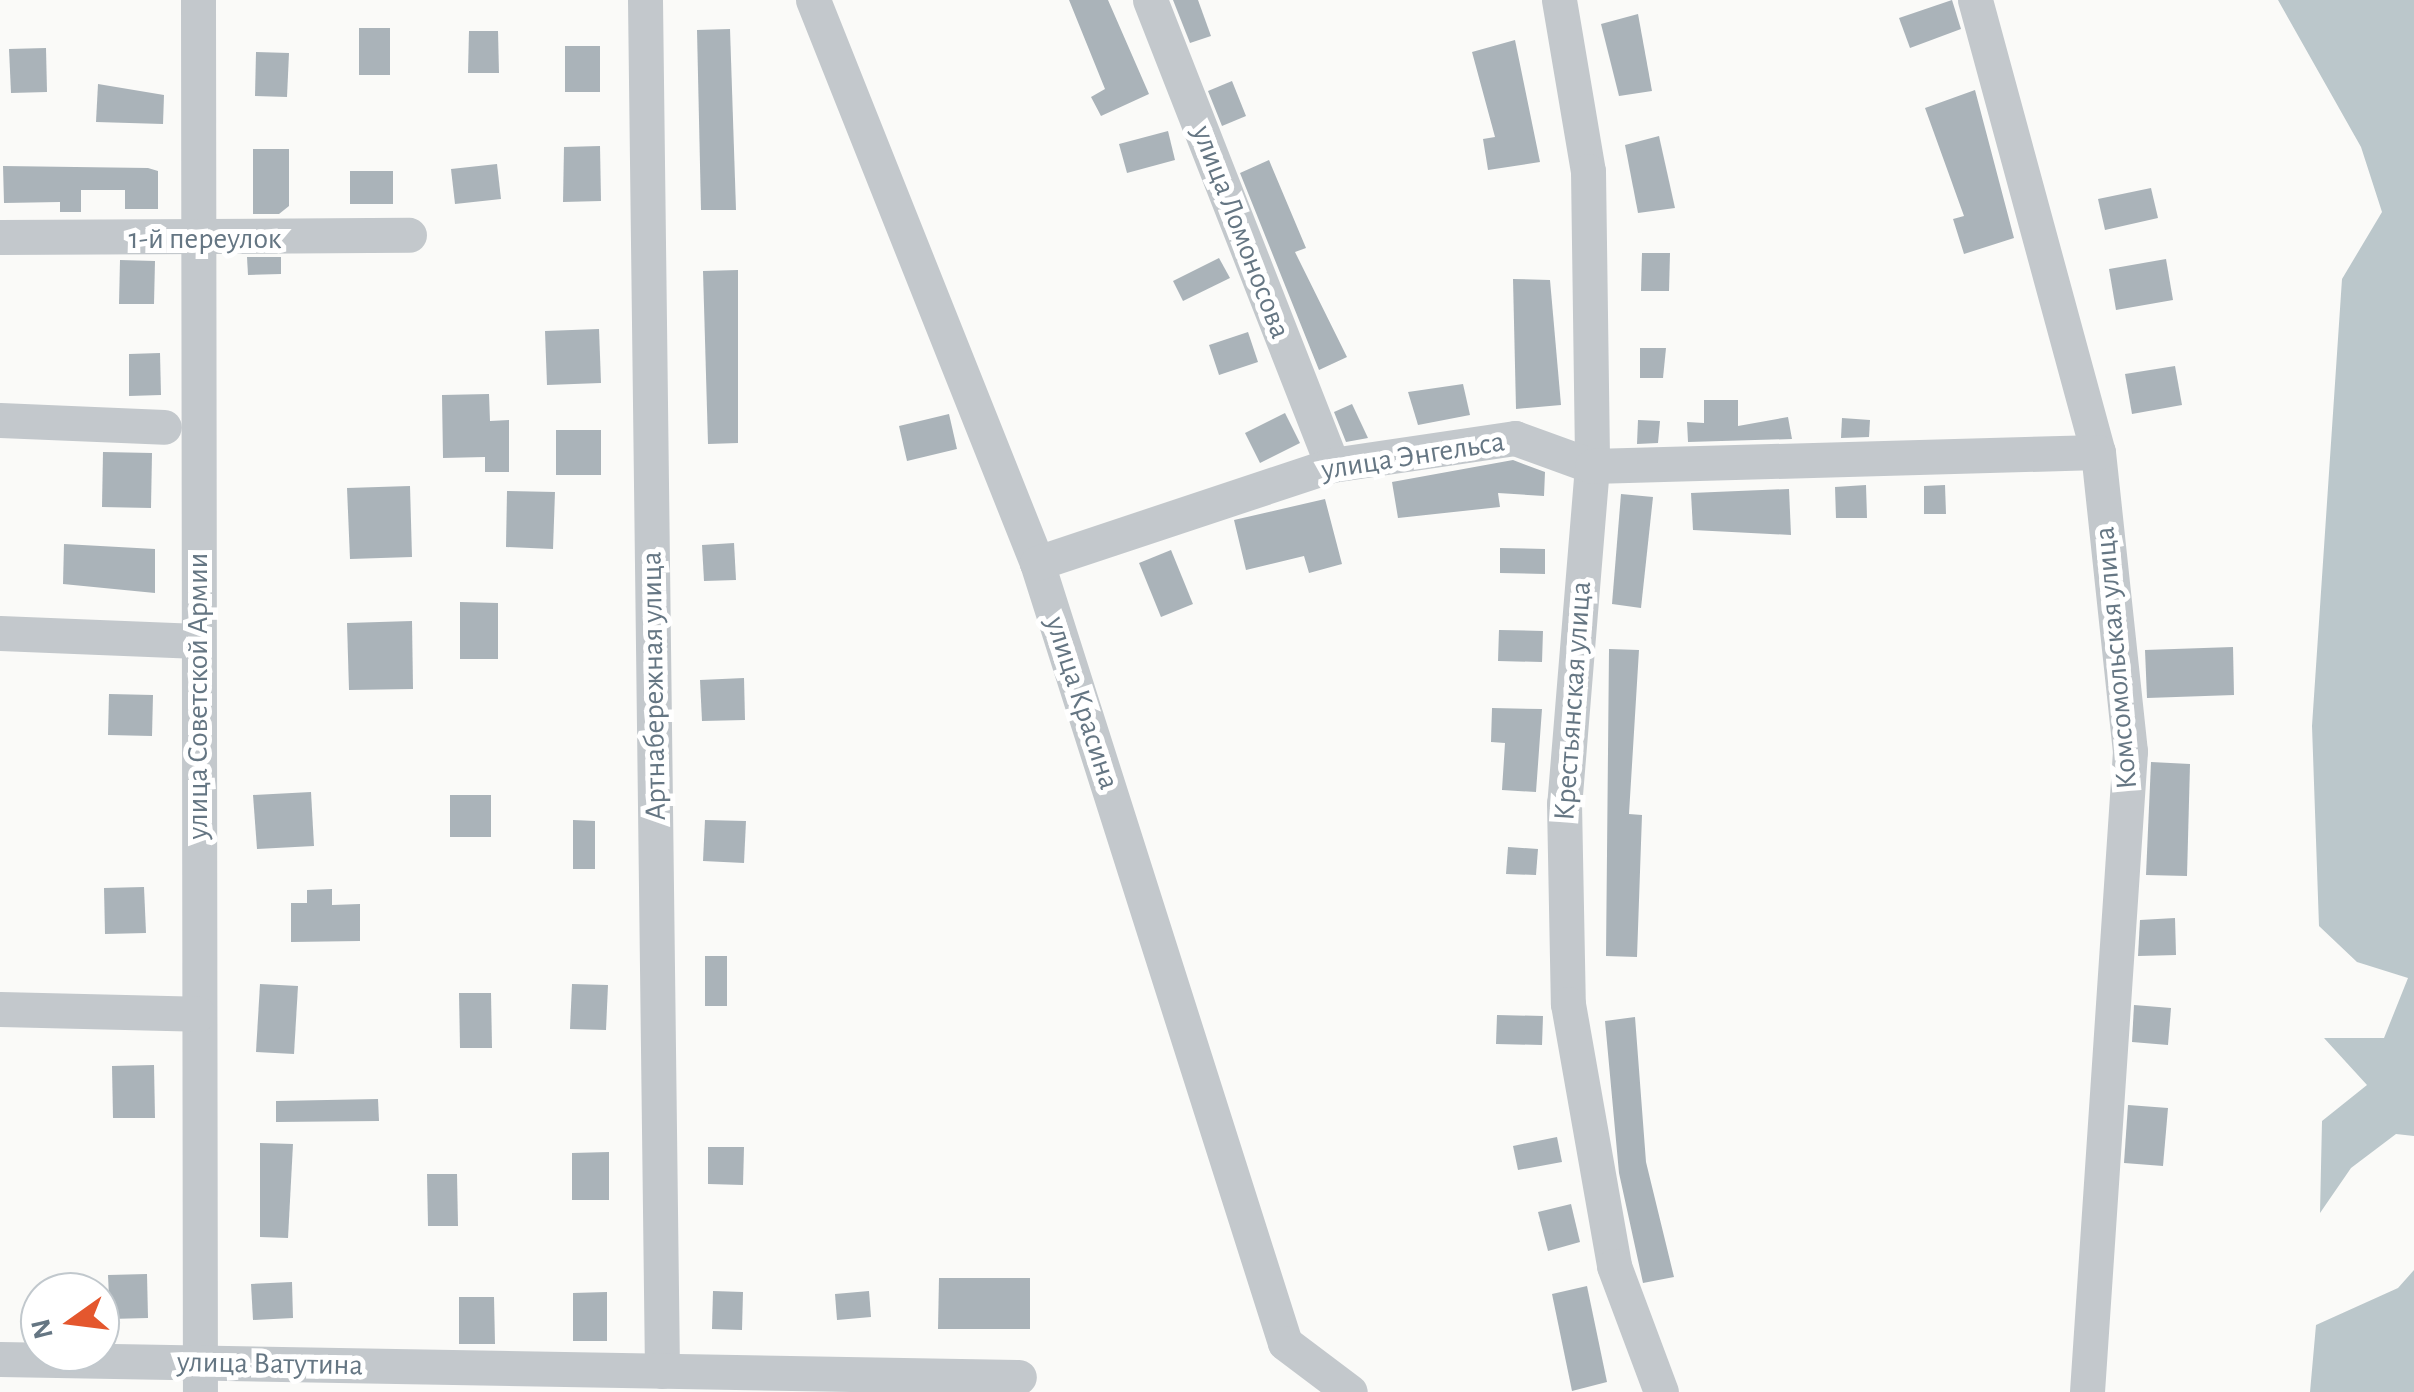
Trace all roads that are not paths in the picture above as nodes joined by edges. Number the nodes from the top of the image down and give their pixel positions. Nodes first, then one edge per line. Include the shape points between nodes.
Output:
1 (198, 0) edge
2 (645, 0) edge
3 (813, 0) edge
4 (1150, 0) edge
5 (1559, 0) edge
6 (1975, 0) edge
7 (409, 235) dead end
8 (0, 237) edge
9 (194, 242) junction
10 (0, 420) edge
11 (164, 428) dead end
12 (2098, 452) junction
13 (1332, 465) junction
14 (1592, 466) junction
15 (1037, 563) junction
16 (0, 633) edge
17 (198, 641) junction
18 (0, 1008) edge
19 (198, 1014) junction
20 (0, 1359) edge
21 (662, 1371) junction
22 (200, 1377) edge
23 (1020, 1377) dead end
24 (699, 1382) edge
25 (1350, 1392) edge
26 (1661, 1392) edge
27 (2087, 1392) edge

1 - 9 street, улица Советской Армии
2 - 21 street, Артнабережная улица
3 - 15 street, улица Красина
4 - 13 street, улица Ломоносова
5 - 14 street, Крестьянская улица via 1588,171
6 - 12 street, Комсомольская улица
7 - 9 street, 1-й переулок
8 - 9 street, 1-й переулок
9 - 17 street, улица Советской Армии
10 - 11 street
12 - 14 street, улица Энгельса
12 - 27 street, Комсомольская улица via 2130,752
13 - 14 street, улица Энгельса via 1515,438
13 - 15 street, улица Энгельса
14 - 26 street, Крестьянская улица via 1564,803 1568,1004 1614,1266
15 - 25 street, улица Красина via 1286,1342
16 - 17 street
17 - 19 street, улица Советской Армии
18 - 19 street
19 - 22 street, улица Советской Армии
20 - 22 street, улица Ватутина
21 - 22 street, улица Ватутина
21 - 24 street, улица Ватутина
23 - 24 street, улица Ватутина

